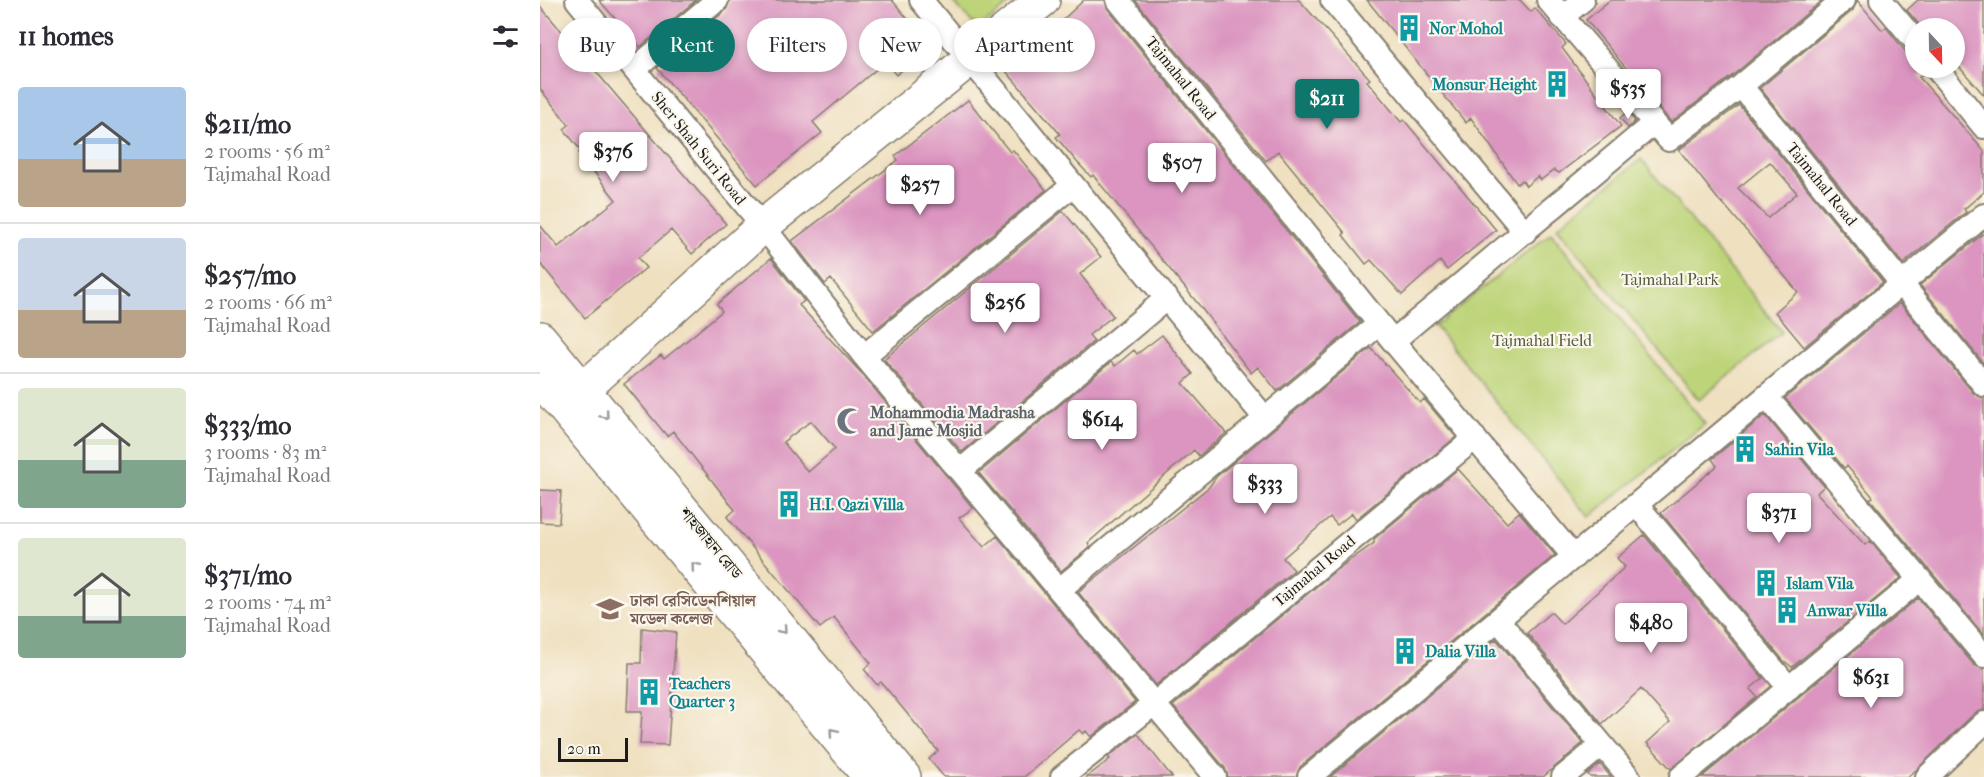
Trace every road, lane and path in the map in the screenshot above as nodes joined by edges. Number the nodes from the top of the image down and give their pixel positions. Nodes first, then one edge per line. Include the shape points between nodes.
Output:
1 (577, 0) edge
2 (717, 0) edge
3 (921, 0) edge
4 (1043, 0) edge
5 (1118, 0) edge
6 (1332, 0) edge
7 (1583, 0) edge
8 (1844, 0) edge
9 (1881, 0) edge
10 (1555, 9) edge
11 (592, 18) edge
12 (1021, 18) edge
13 (1905, 29) edge
14 (954, 38) edge
15 (636, 68) edge
16 (636, 70) edge
17 (954, 72) edge
18 (982, 72) edge
19 (1944, 78) edge
20 (1742, 86) junction
21 (1653, 124) junction
22 (1984, 127) edge
23 (1072, 186) junction
24 (1984, 215) edge
25 (763, 226) junction
26 (1525, 232) junction
27 (1902, 281) junction
28 (1167, 298) junction
29 (1386, 332) junction
30 (540, 338) edge
31 (864, 356) junction
32 (540, 378) edge
33 (1984, 385) edge
34 (1767, 397) junction
35 (574, 399) junction
36 (1264, 417) junction
37 (1475, 438) junction
38 (960, 471) junction
39 (1637, 505) junction
40 (1574, 557) junction
41 (1920, 579) junction
42 (1059, 590) junction
43 (1498, 620) junction
44 (1984, 656) edge
45 (1789, 688) junction
46 (1154, 704) junction
47 (1984, 723) edge
48 (1602, 745) junction
49 (870, 777) edge
50 (904, 777) edge
51 (1062, 777) edge
52 (1215, 777) edge
53 (1309, 777) edge
54 (1563, 777) edge
55 (1629, 777) edge
56 (1681, 777) edge
57 (1928, 777) edge

1 - 11 street, Sher Shah Suri Road
2 - 15 street
3 - 14 street
4 - 12 street
5 - 29 street, Tajmahal Road
6 - 26 street
7 - 10 street
8 - 20 street
9 - 13 street
10 - 21 street
16 - 25 street, Sher Shah Suri Road
17 - 25 street
18 - 23 street
19 - 22 street
20 - 21 street via 1669,140
20 - 27 street, Tajmahal Road
21 - 26 street
23 - 28 street
23 - 31 street
24 - 27 street
25 - 31 street
25 - 35 street
26 - 29 street
27 - 33 street, Tajmahal Road
27 - 34 street
28 - 36 street
28 - 38 street
29 - 36 street
29 - 37 street, Tajmahal Road
30 - 35 street, শাহজাহান রোড
31 - 38 street
32 - 35 street, শাহজাহান রোড
34 - 39 street
34 - 41 street
49 -> 35 street, শাহজাহান রোড
35 -> 50 street, শাহজাহান রোড
36 - 42 street
37 - 40 street, Tajmahal Road
37 - 46 street, Tajmahal Road
38 - 42 street
39 - 40 street
39 - 45 street
40 - 43 street
41 - 44 street
41 - 45 street
42 - 46 street
43 - 48 street
43 - 53 street
45 - 56 street
46 - 51 street, Tajmahal Road
46 - 52 street
47 - 57 street
48 - 54 street
48 - 55 street

